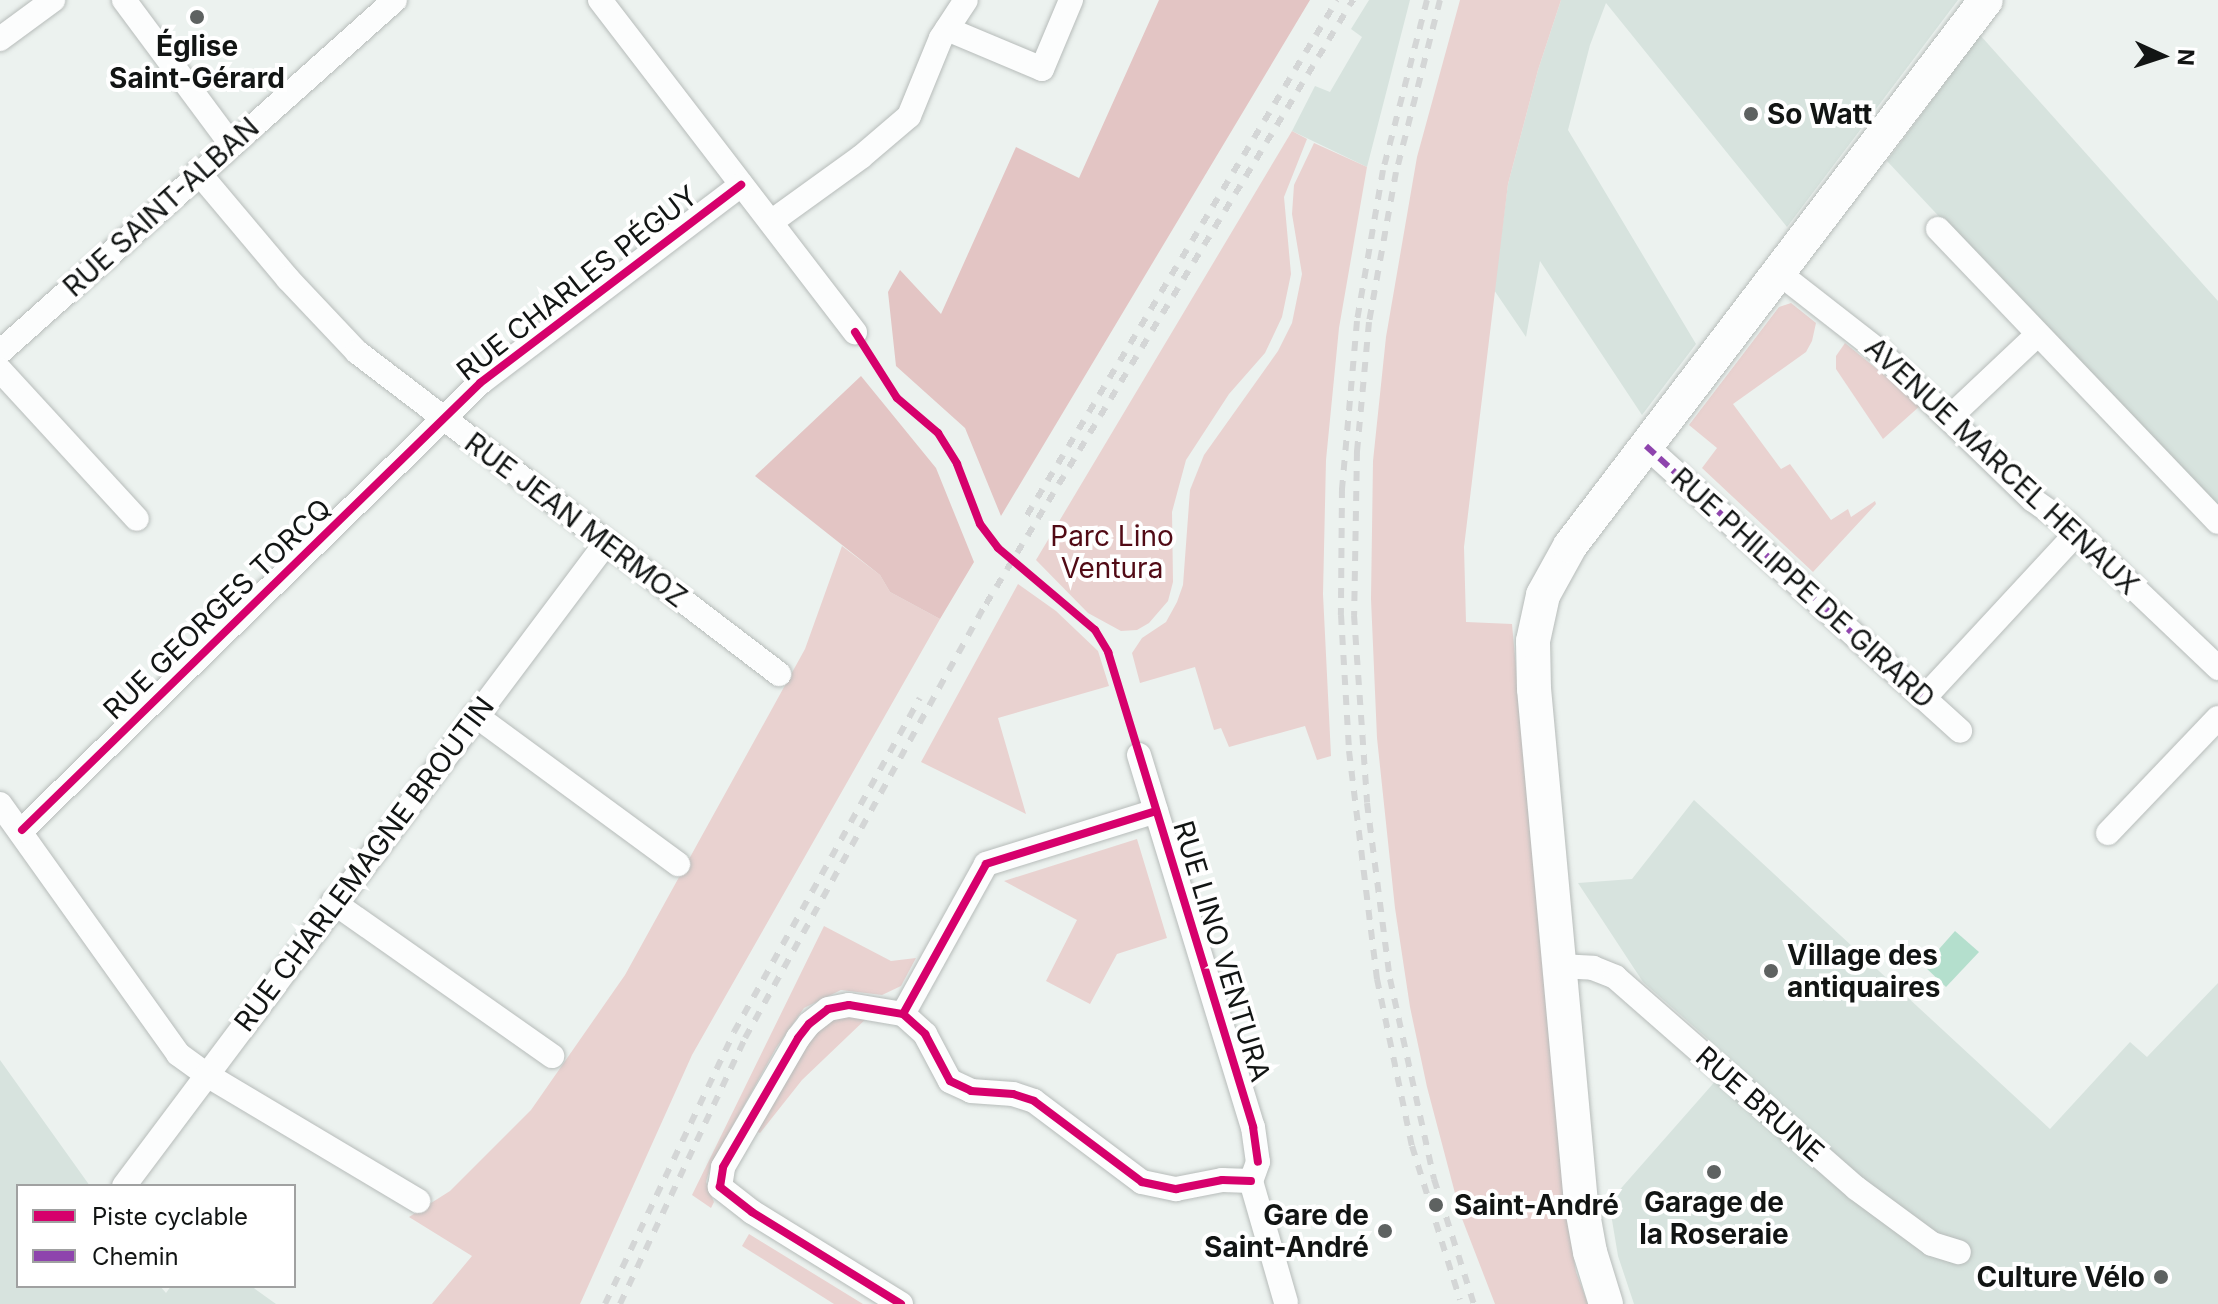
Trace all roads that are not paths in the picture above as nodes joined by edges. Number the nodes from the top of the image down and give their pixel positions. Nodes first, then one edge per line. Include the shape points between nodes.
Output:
1 (53, 0) edge
2 (124, 0) edge
3 (395, 0) edge
4 (600, 0) edge
5 (966, 0) edge
6 (1071, 0) edge
7 (1986, 0) edge
8 (947, 29) junction
9 (0, 39) edge
10 (231, 144) junction
11 (198, 172) junction
12 (741, 185) junction
13 (771, 222) junction
14 (1938, 229) dead end
15 (1779, 273) junction
16 (855, 332) dead end
17 (2038, 334) junction
18 (0, 352) edge
19 (0, 370) edge
20 (441, 418) junction
21 (1949, 418) junction
22 (1646, 446) junction
23 (137, 519) dead end
24 (2218, 522) edge
25 (2076, 534) junction
26 (606, 543) junction
27 (2218, 668) edge
28 (779, 674) dead end
29 (1924, 698) junction
30 (475, 715) junction
31 (2218, 718) edge
32 (1960, 731) dead end
33 (1139, 755) dead end
34 (0, 804) edge
35 (1156, 811) junction
36 (22, 830) junction
37 (2108, 833) dead end
38 (678, 864) dead end
39 (333, 902) junction
40 (1559, 966) junction
41 (903, 1014) junction
42 (552, 1056) dead end
43 (207, 1075) junction
44 (1255, 1171) junction
45 (125, 1184) edge
46 (418, 1201) dead end
47 (1959, 1252) dead end
48 (1287, 1303) edge
49 (901, 1304) edge
50 (1606, 1304) edge

1 - 9 street
2 - 10 street
3 - 10 street, RUE SAINT-ALBAN
4 - 12 street
5 - 8 street
6 - 8 street via 1042,69
7 - 15 main road
8 - 13 street via 909,116
10 - 11 street, RUE SAINT-ALBAN
11 - 18 street, RUE SAINT-ALBAN
11 - 20 street, RUE JEAN MERMOZ via 338,333
12 - 13 street
12 - 20 street, RUE CHARLES PÉGUY via 506,361
13 - 16 street
14 - 17 street
15 - 21 street, AVENUE MARCEL HENAUX via 1863,337
15 - 22 main road
17 - 21 street
17 - 24 street
19 - 23 street
20 - 26 street, RUE JEAN MERMOZ
20 - 36 street, RUE GEORGES TORCQ
21 - 25 street, AVENUE MARCEL HENAUX
22 - 29 street, RUE PHILIPPE DE GIRARD
22 - 40 main road via 1563,556 1543,595 1535,630 1534,689
25 - 27 street, AVENUE MARCEL HENAUX
25 - 29 street
26 - 28 street, RUE JEAN MERMOZ
26 - 30 street, RUE CHARLEMAGNE BROUTIN
29 - 32 street, RUE PHILIPPE DE GIRARD
30 - 38 street
30 - 39 street, RUE CHARLEMAGNE BROUTIN
31 - 37 street
33 - 35 street, RUE LINO VENTURA
34 - 36 street
35 - 41 street via 986,864
35 - 44 street, RUE LINO VENTURA via 1253,1127
36 - 43 street via 169,1044
39 - 42 street
39 - 43 street, RUE CHARLEMAGNE BROUTIN
40 - 47 street, RUE BRUNE via 1593,968 1615,977 1856,1188 1932,1244
40 - 50 main road via 1581,1203
41 - 44 street via 925,1034 950,1081 971,1091 1034,1101 1142,1182 1176,1189
41 - 49 street via 849,1005 818,1015 798,1038 723,1167 720,1187
43 - 45 street, RUE CHARLEMAGNE BROUTIN
43 - 46 street
44 - 48 street, RUE LINO VENTURA

